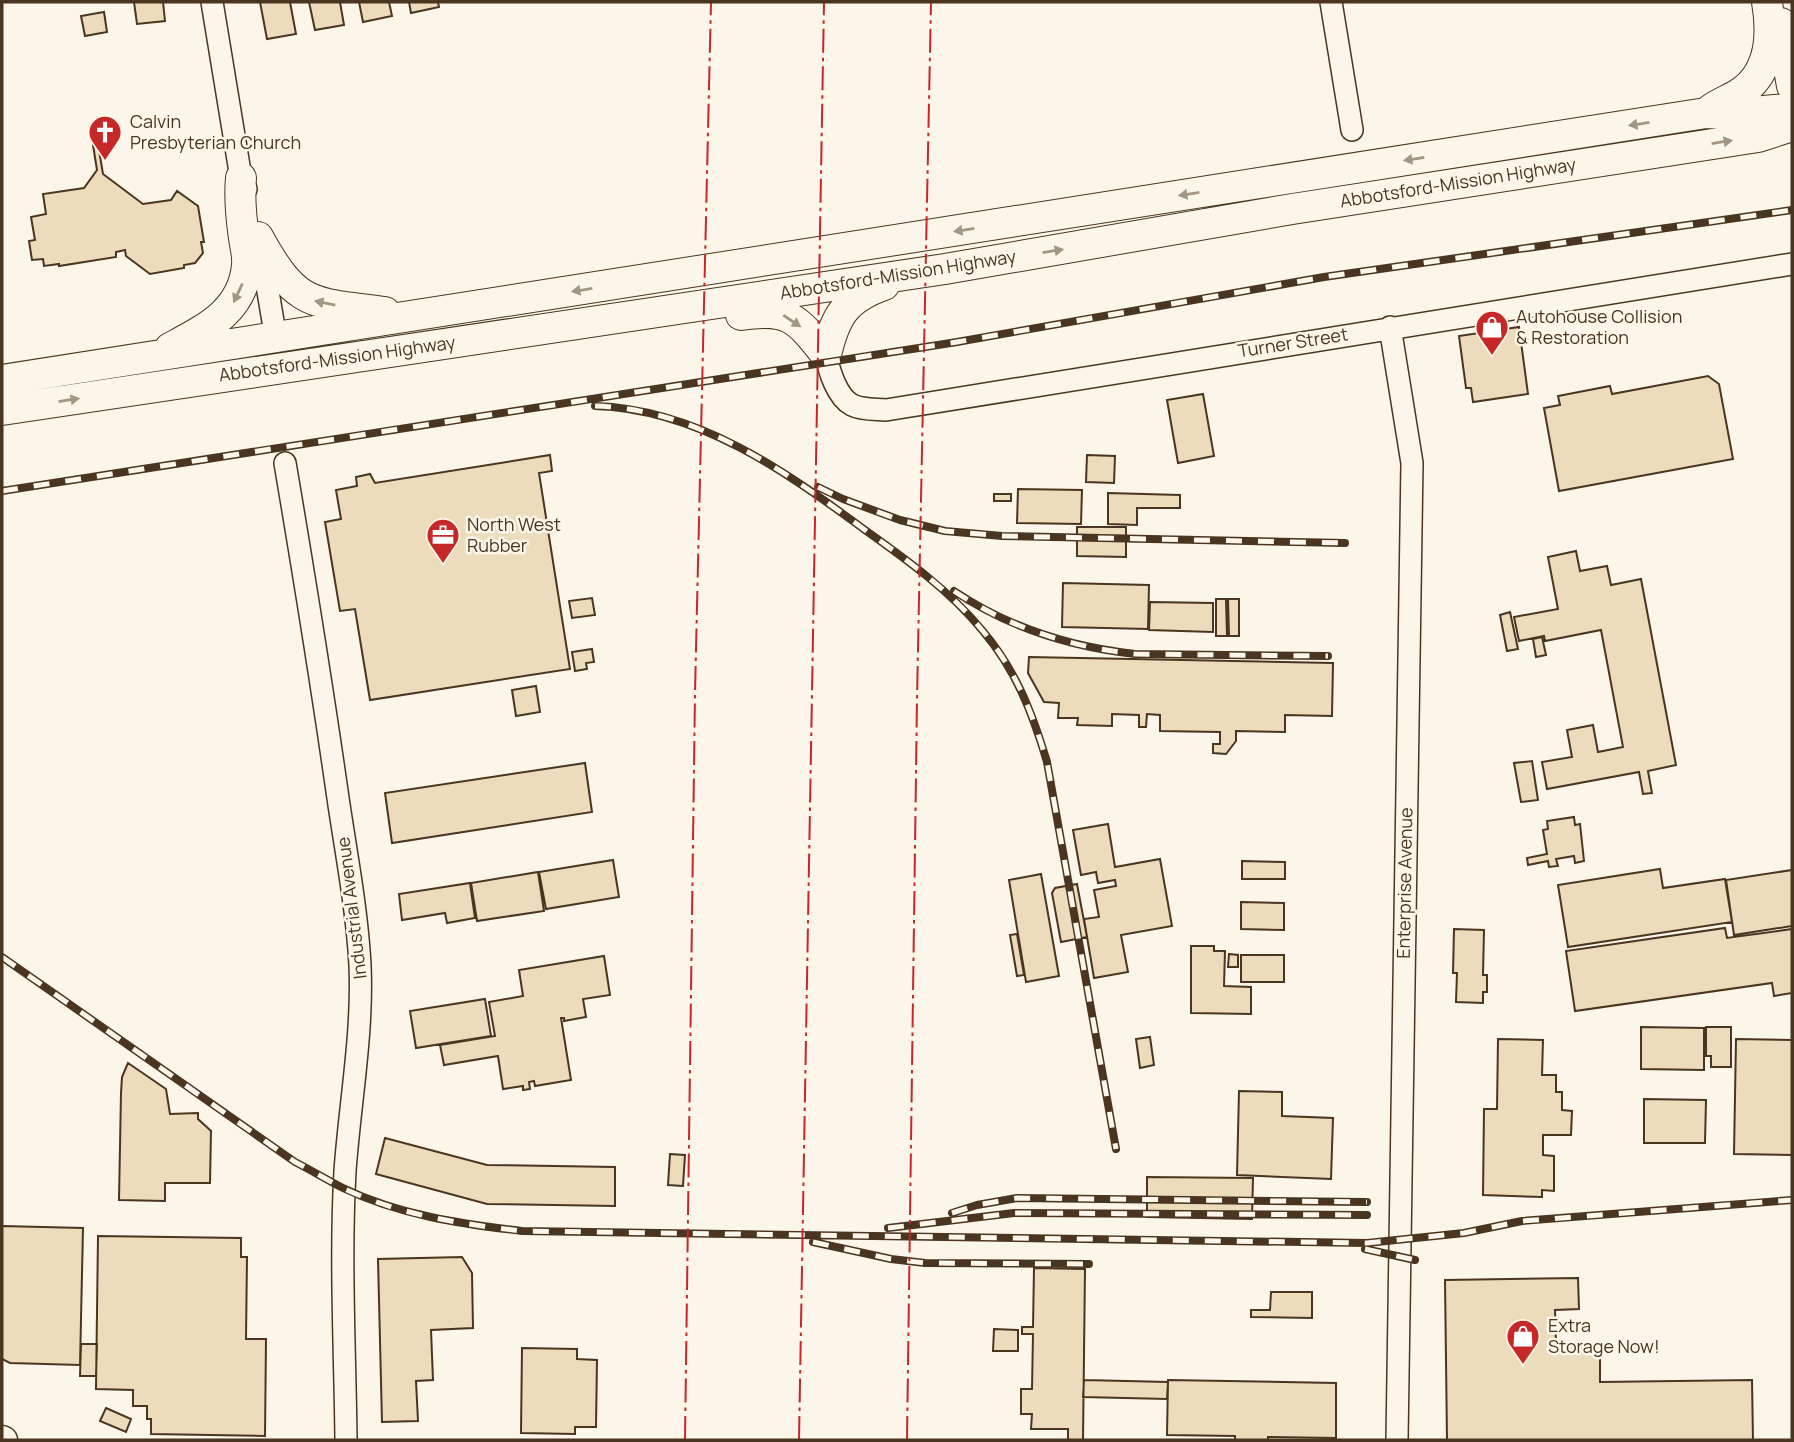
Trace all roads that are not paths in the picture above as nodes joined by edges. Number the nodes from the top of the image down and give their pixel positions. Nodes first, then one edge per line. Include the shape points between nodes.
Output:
1 (212, 2) edge
2 (1331, 2) edge
3 (1767, 2) edge
4 (1777, 2) edge
5 (1792, 86) edge
6 (1792, 109) edge
7 (1706, 113) junction
8 (1792, 126) edge
9 (1352, 130) dead end
10 (241, 178) junction
11 (258, 237) junction
12 (1792, 264) edge
13 (946, 269) junction
14 (416, 316) junction
15 (1390, 327) junction
16 (276, 339) junction
17 (412, 348) junction
18 (826, 355) junction
19 (154, 357) junction
20 (242, 373) junction
21 (2, 380) edge
22 (2, 410) edge
23 (285, 463) dead end
24 (346, 1440) edge
25 (1397, 1440) edge

1 - 10 street
2 - 9 street
3 - 7 highway via 1771,25 1768,57 1759,74 1736,96
4 - 5 highway
6 - 7 highway, Abbotsford-Mission Highway
7 -> 14 highway, Abbotsford-Mission Highway
13 -> 8 highway, Abbotsford-Mission Highway via 1292,209 1758,137
10 - 11 street via 251,199
10 -> 19 highway via 239,201 247,263 242,286 218,320
14 -> 11 highway via 306,298 280,273
11 - 16 street
12 - 15 street, Turner Street
13 - 17 highway, Abbotsford-Mission Highway
13 - 18 highway via 858,296 840,313
14 - 16 highway, Abbotsford-Mission Highway
15 - 18 street, Turner Street via 886,410 850,404 838,388
15 - 25 street, Enterprise Avenue via 1412,463
16 - 19 highway, Abbotsford-Mission Highway
16 - 20 highway via 262,362
17 -> 18 highway via 449,355 499,352 773,313 789,316
17 - 20 highway, Abbotsford-Mission Highway
19 - 21 highway, Abbotsford-Mission Highway
22 -> 20 highway, Abbotsford-Mission Highway
23 - 24 street, Industrial Avenue via 359,947 359,1039 343,1216

